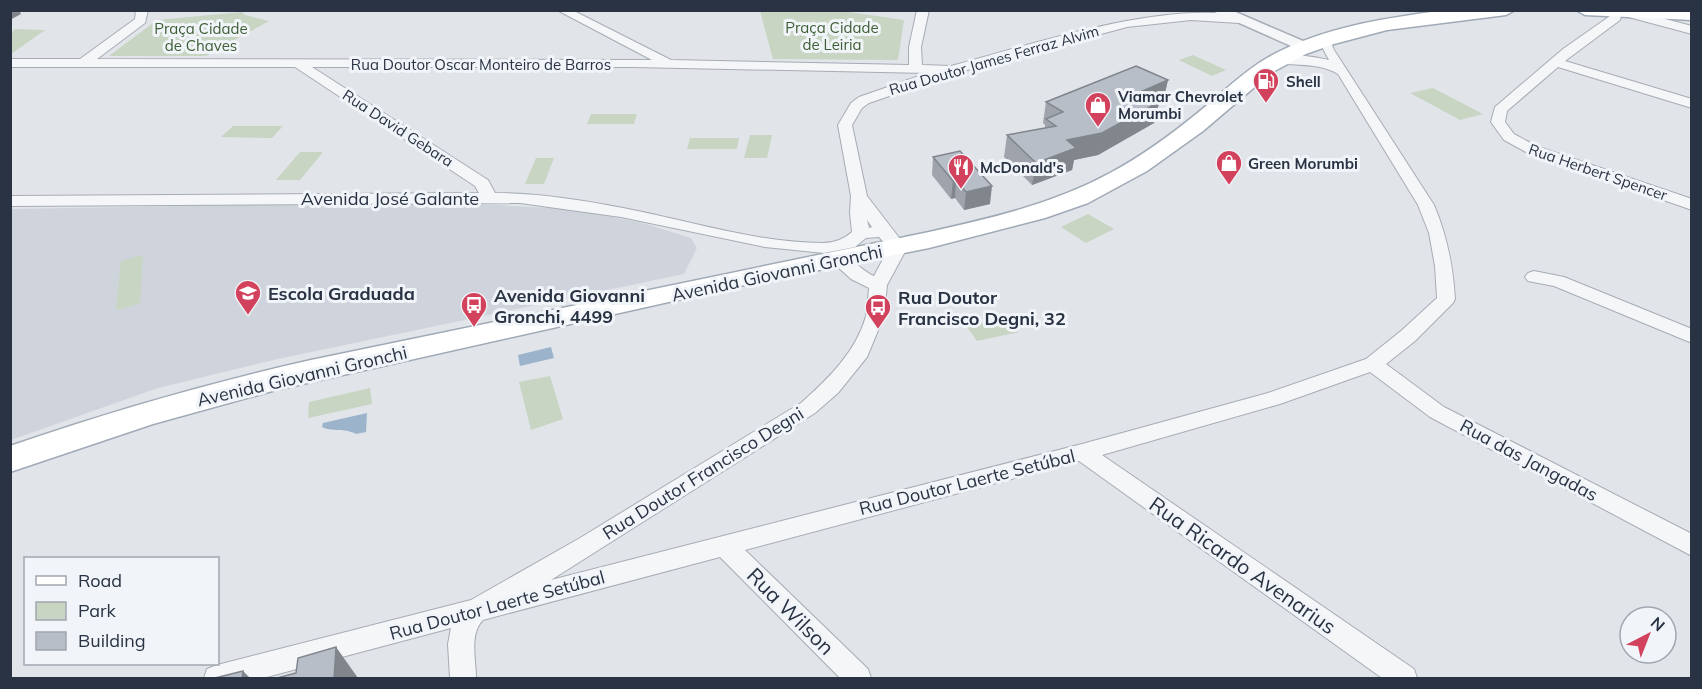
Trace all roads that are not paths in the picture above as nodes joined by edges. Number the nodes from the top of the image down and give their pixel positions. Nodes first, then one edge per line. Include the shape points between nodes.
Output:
1 (142, 10) edge
2 (562, 10) edge
3 (923, 10) edge
4 (1217, 10) edge
5 (1506, 10) edge
6 (1585, 10) edge
7 (1452, 12) edge
8 (1617, 12) edge
9 (1197, 13) edge
10 (1426, 14) edge
11 (1692, 15) edge
12 (1239, 19) junction
13 (1692, 30) edge
14 (1325, 41) junction
15 (1305, 47) junction
16 (1278, 60) junction
17 (1556, 62) junction
18 (10, 63) edge
19 (82, 64) junction
20 (300, 65) junction
21 (676, 65) junction
22 (916, 67) junction
23 (951, 70) junction
24 (1343, 73) junction
25 (1692, 104) edge
26 (859, 196) junction
27 (489, 197) junction
28 (10, 201) edge
29 (1692, 205) edge
30 (861, 234) junction
31 (890, 239) junction
32 (765, 242) junction
33 (838, 259) junction
34 (788, 269) junction
35 (1534, 277) dead end
36 (878, 285) junction
37 (1692, 337) edge
38 (1373, 364) junction
39 (1082, 452) junction
40 (10, 459) edge
41 (723, 544) junction
42 (1692, 546) edge
43 (472, 612) junction
44 (217, 678) edge
45 (463, 678) edge
46 (858, 678) edge
47 (1404, 678) edge

1 - 19 street via 141,21
2 - 21 street
3 - 22 street via 915,47
4 - 12 street
5 - 7 main road, Avenida Giovanni Gronchi
6 - 8 main road
7 - 10 main road, Avenida Giovanni Gronchi
8 - 11 main road
8 - 13 street
8 - 17 street via 1616,17
9 - 12 street, Rua Doutor James Ferraz Alvim
9 - 23 street, Rua Doutor James Ferraz Alvim via 1126,23
10 - 14 main road, Avenida Giovanni Gronchi
12 - 15 street
14 - 15 main road, Avenida Giovanni Gronchi
14 - 24 street, Rua Doutor Laerte Setúbal
15 - 16 main road, Avenida Giovanni Gronchi
16 - 24 street via 1330,64
16 - 31 main road, Avenida Giovanni Gronchi via 1134,171 1088,194 1038,212
17 - 25 street
17 - 29 street, Rua Herbert Spencer via 1500,110 1497,119 1506,135 1531,149
18 - 19 street, Rua Doutor Oscar Monteiro de Barros
19 - 20 street, Rua Doutor Oscar Monteiro de Barros
20 - 21 street, Rua Doutor Oscar Monteiro de Barros
20 - 27 street, Rua David Gebara via 482,183
21 - 22 street, Rua Doutor Oscar Monteiro de Barros
22 - 23 street, Rua Doutor Oscar Monteiro de Barros
23 - 26 street, Rua Doutor James Ferraz Alvim via 874,95 856,106 845,125
24 - 38 street, Rua Doutor Laerte Setúbal via 1426,205 1444,266 1446,299
26 - 30 street, Rua Doutor James Ferraz Alvim
26 - 31 street, Rua Doutor James Ferraz Alvim
27 - 28 street, Avenida José Galante
27 - 32 street, Avenida José Galante via 538,199 621,212
30 - 31 street, Avenida José Galante
30 - 32 street, Avenida José Galante via 834,248
31 - 33 main road, Avenida Giovanni Gronchi
31 - 36 street, Rua Doutor Francisco Degni
32 - 34 street via 775,248
33 - 34 main road, Avenida Giovanni Gronchi
33 - 36 street via 857,275
34 - 40 main road, Avenida Giovanni Gronchi via 274,379 95,428
35 - 37 street via 1554,280
36 - 43 street, Rua Doutor Francisco Degni via 875,316 857,357 808,408 589,545
38 - 39 street, Rua Doutor Laerte Setúbal via 1273,399
38 - 42 street, Rua das Jangadas via 1437,412
39 - 41 street, Rua Doutor Laerte Setúbal
39 - 47 street, Rua Ricardo Avenarius
41 - 43 street, Rua Doutor Laerte Setúbal
41 - 46 street, Rua Wilson
43 - 44 street, Rua Doutor Laerte Setúbal
43 - 45 street via 464,622

